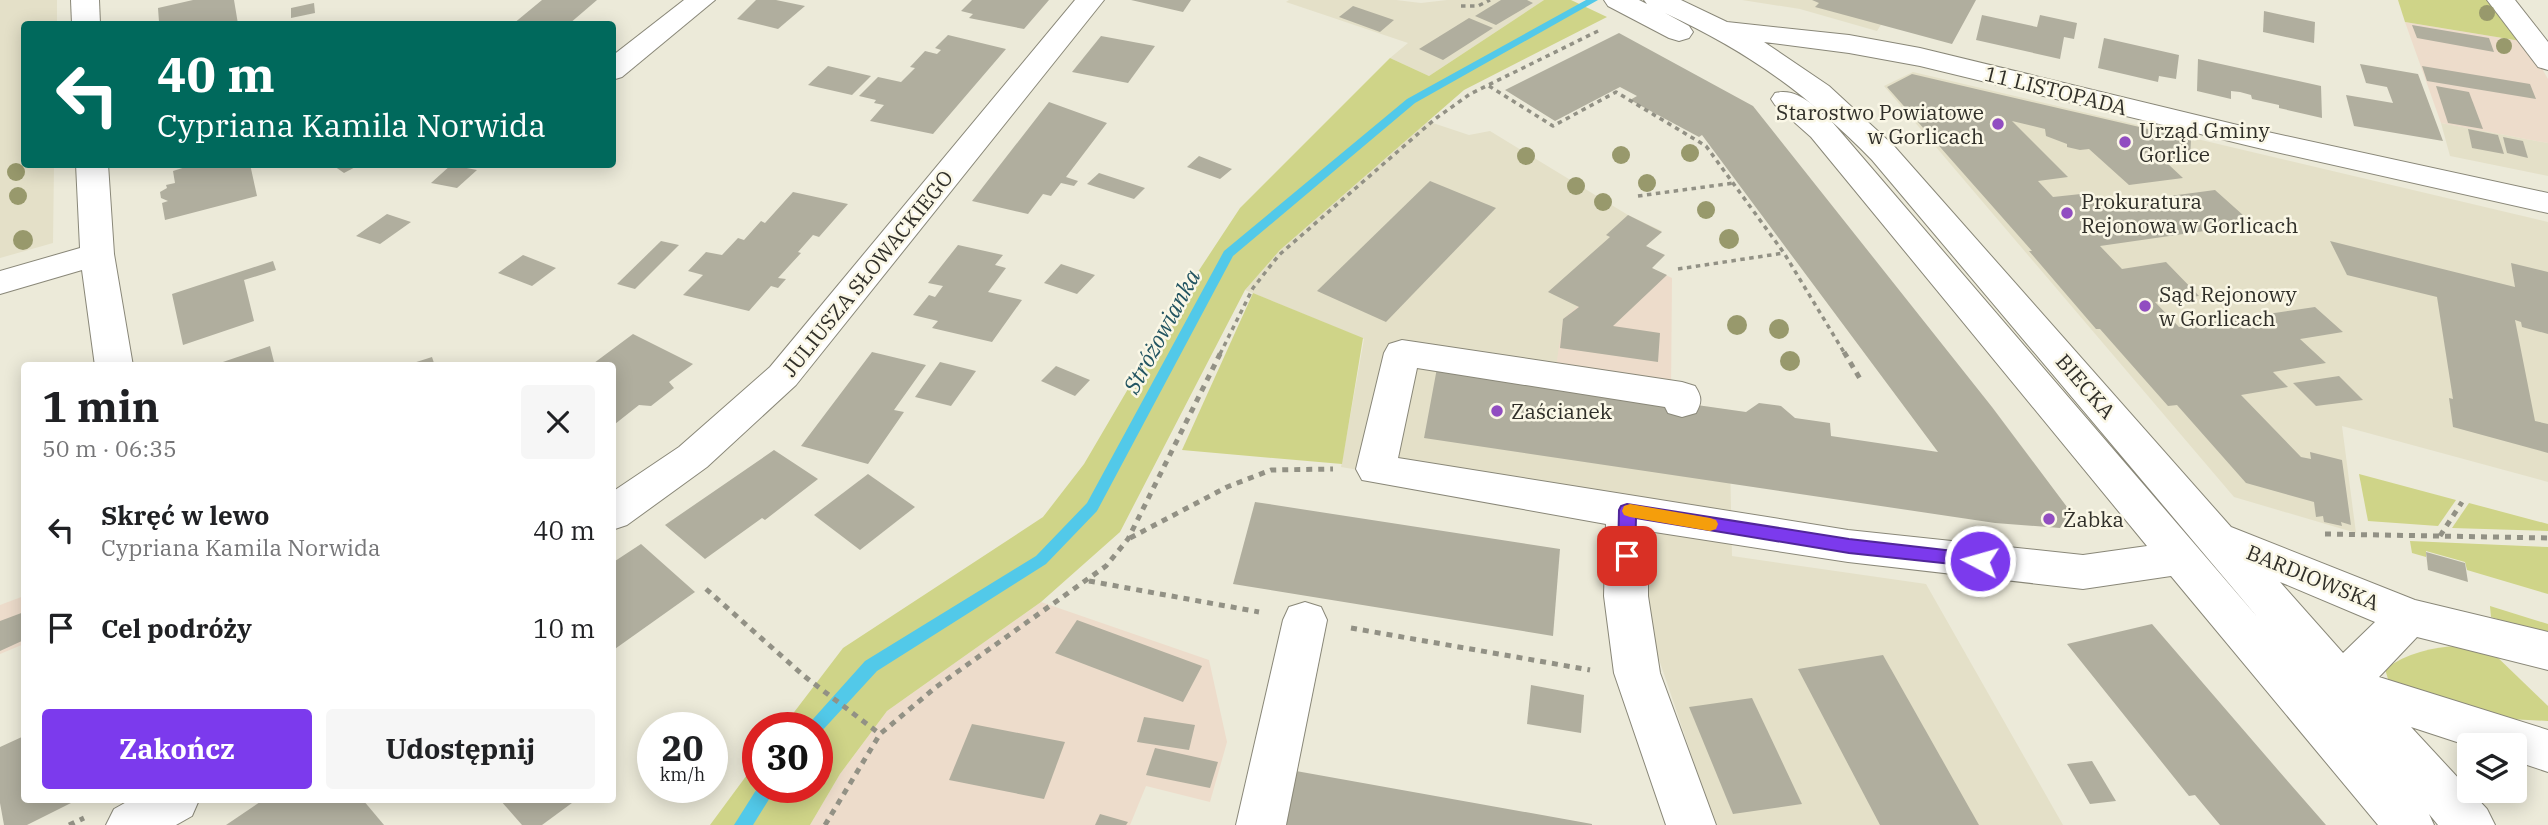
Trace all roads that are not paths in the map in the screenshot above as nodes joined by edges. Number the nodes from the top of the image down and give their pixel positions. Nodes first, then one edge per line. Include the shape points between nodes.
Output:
1 (85, 0) edge
2 (701, 0) edge
3 (1090, 0) edge
4 (2501, 0) edge
5 (1620, 10) edge
6 (1662, 13) edge
7 (86, 21) edge
8 (1717, 27) junction
9 (1849, 44) junction
10 (2548, 61) edge
11 (616, 68) edge
12 (1805, 82) junction
13 (92, 168) edge
14 (2548, 203) edge
15 (97, 254) junction
16 (0, 283) edge
17 (113, 362) edge
18 (1682, 403) dead end
19 (1627, 510) junction
20 (616, 511) edge
21 (2199, 548) junction
22 (2409, 617) junction
23 (1305, 620) road end
24 (2548, 651) edge
25 (2342, 684) junction
26 (2294, 692) junction
27 (2548, 751) edge
28 (170, 803) edge
29 (131, 825) edge
30 (1261, 825) edge
31 (1691, 825) edge
32 (2409, 825) edge
33 (2470, 825) edge

1 - 7 street
2 - 11 street
3 - 20 street, JULIUSZA SŁOWACKIEGO via 783,376 693,457
4 - 10 street
5 - 6 street, BIECKA
6 - 8 street, 11 LISTOPADA
6 - 21 street, BIECKA via 1741,66 1822,130
8 - 9 street, 11 LISTOPADA
8 - 12 street, BIECKA
9 - 12 street
9 - 14 street, 11 LISTOPADA via 1920,57 2255,146
12 - 21 street, BIECKA via 1883,153
13 - 15 street
15 - 16 street
15 - 17 street
18 - 19 street via 1682,396 1402,353 1376,469
19 - 21 street via 1849,546 2082,572
19 - 31 street via 1626,596 1639,679
21 - 22 street, BARDIOWSKA
21 - 25 street, BIECKA
21 - 26 street, BIECKA
22 - 24 street, BARDIOWSKA
22 - 25 street, BARDIOWSKA
23 - 30 street
25 - 26 street
25 - 27 street
25 - 33 street, BIECKA
26 - 32 street, BIECKA
28 - 29 street

